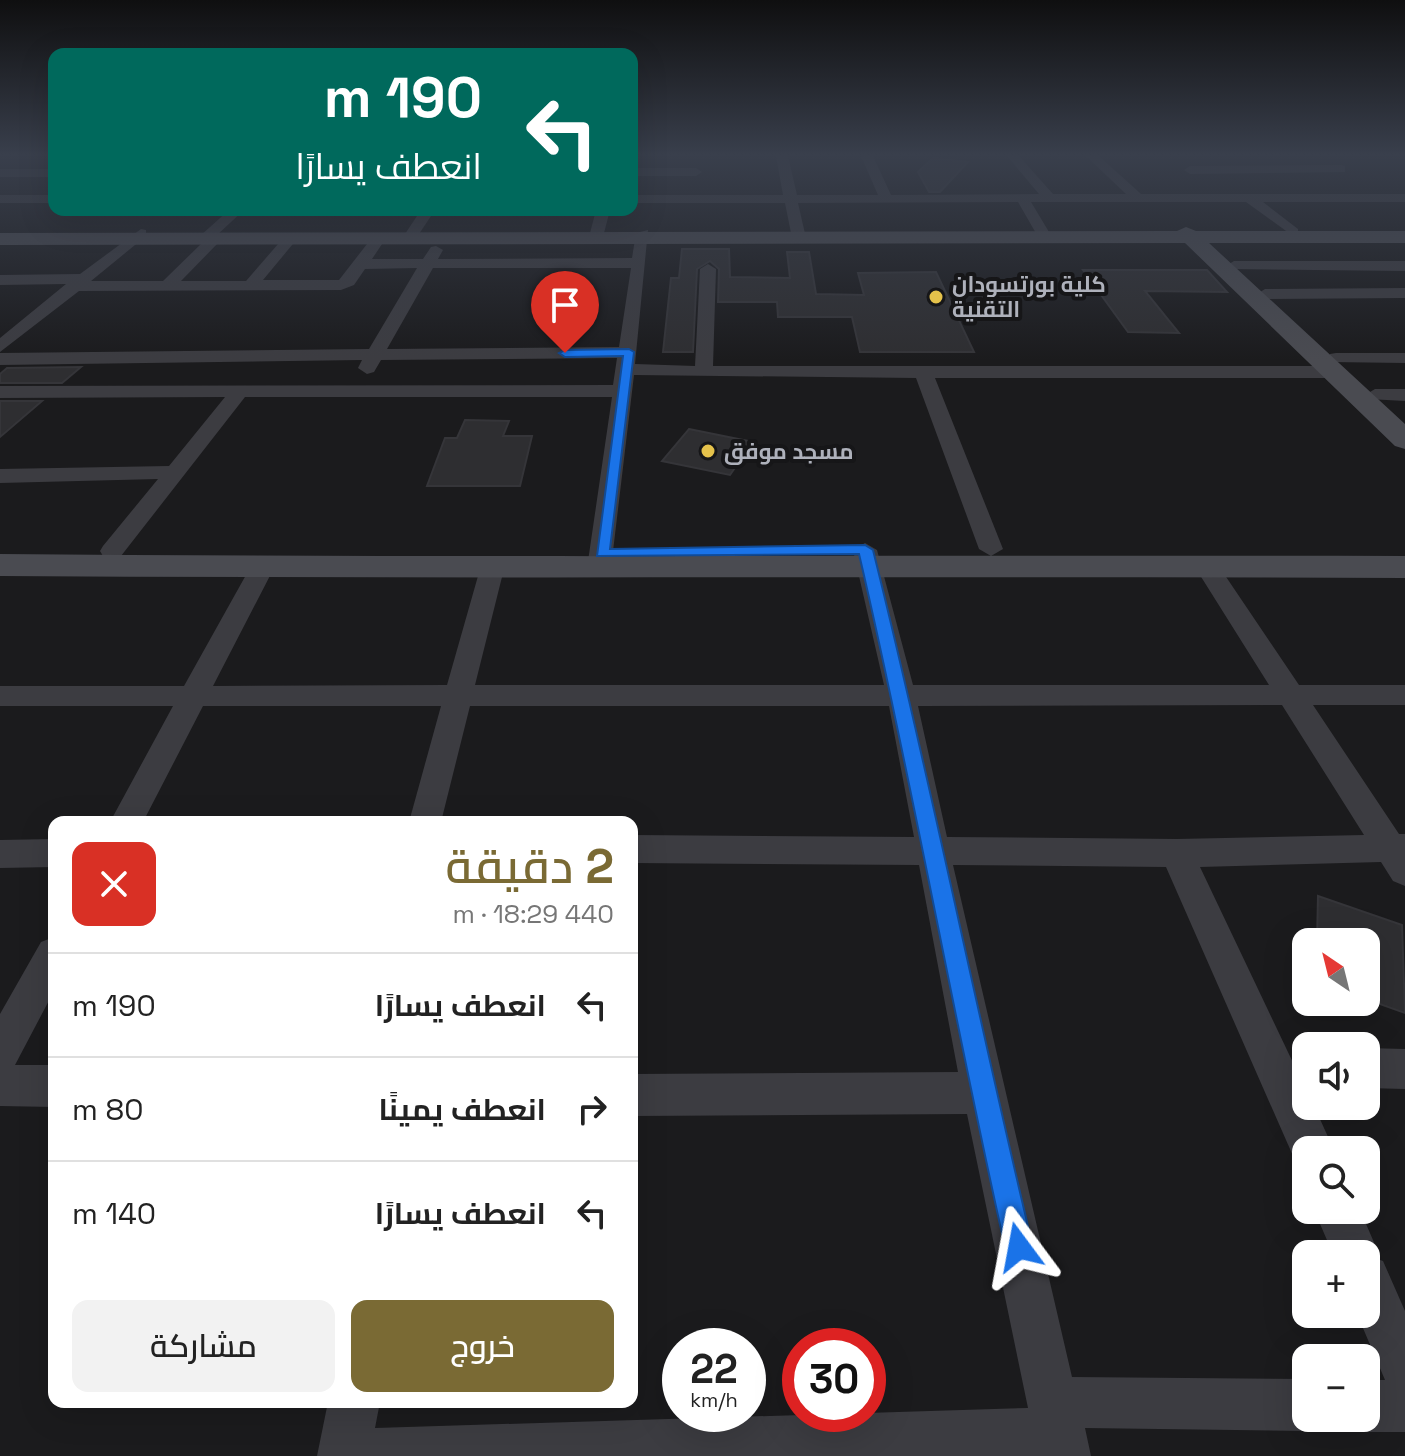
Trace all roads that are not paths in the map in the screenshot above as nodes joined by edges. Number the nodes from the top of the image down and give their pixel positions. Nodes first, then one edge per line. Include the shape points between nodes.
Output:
1 (223, 224) edge
2 (419, 224) edge
3 (599, 224) edge
4 (796, 224) edge
5 (1037, 224) edge
6 (1283, 224) edge
7 (1042, 232) junction
8 (1293, 232) junction
9 (0, 233) edge
10 (128, 233) junction
11 (597, 233) junction
12 (412, 234) junction
13 (798, 235) junction
14 (1194, 235) junction
15 (1405, 235) edge
16 (642, 236) junction
17 (210, 237) junction
18 (379, 238) junction
19 (444, 238) junction
20 (0, 239) edge
21 (290, 239) junction
22 (638, 263) junction
23 (361, 264) junction
24 (427, 264) junction
25 (1234, 266) junction
26 (1405, 266) edge
27 (708, 269) dead end
28 (0, 280) edge
29 (78, 283) junction
30 (168, 285) junction
31 (251, 285) junction
32 (1405, 293) edge
33 (1265, 294) junction
34 (0, 329) edge
35 (22, 329) junction
36 (0, 347) edge
37 (374, 355) junction
38 (1405, 358) edge
39 (0, 359) edge
40 (628, 360) junction
41 (1334, 365) junction
42 (704, 371) junction
43 (924, 374) junction
44 (240, 391) junction
45 (356, 391) junction
46 (624, 391) junction
47 (0, 392) edge
48 (1375, 395) junction
49 (1405, 395) edge
50 (1405, 423) edge
51 (1405, 440) edge
52 (176, 472) junction
53 (0, 476) edge
54 (991, 549) junction
55 (112, 551) junction
56 (0, 552) edge
57 (1405, 552) edge
58 (867, 557) junction
59 (601, 560) junction
60 (1205, 564) junction
61 (0, 565) edge
62 (263, 566) junction
63 (1405, 567) edge
64 (492, 569) junction
65 (1288, 694) junction
66 (458, 695) junction
67 (901, 695) junction
68 (1405, 695) edge
69 (0, 696) edge
70 (194, 696) junction
71 (129, 816) edge
72 (427, 816) edge
73 (638, 849) edge
74 (932, 850) junction
75 (48, 853) edge
76 (1177, 853) junction
77 (0, 854) edge
78 (1400, 855) edge
79 (48, 965) edge
80 (0, 1053) edge
81 (1291, 1067) edge
82 (1380, 1068) edge
83 (1405, 1069) edge
84 (0, 1085) edge
85 (48, 1086) edge
86 (983, 1093) junction
87 (638, 1095) edge
88 (1308, 1136) edge
89 (1380, 1311) edge
90 (1405, 1369) edge
91 (1292, 1406) edge
92 (1380, 1406) edge
93 (1405, 1406) edge
94 (353, 1408) edge
95 (1060, 1430) edge
96 (343, 1456) edge

1 - 17 street
2 - 12 street
3 - 11 street
4 - 13 street
5 - 7 street
6 - 8 street
7 - 13 street
7 - 14 street
8 - 14 street
8 - 15 street
9 - 10 street
10 - 17 street
10 - 20 street
10 - 29 street
11 - 12 street
11 - 16 street
12 - 17 street
13 - 14 street
13 - 16 street
14 - 15 street
14 - 25 street
14 - 41 street
16 - 19 street
16 - 22 street
17 - 21 street
17 - 30 street
18 - 19 street
18 - 21 street
18 - 23 street
19 - 24 street
21 - 31 street
22 - 24 street
22 - 40 street
23 - 24 street
23 - 31 street via 341,285
24 - 37 street
25 - 26 street
25 - 33 street
27 - 42 street
28 - 29 street
29 - 30 street
29 - 35 street
30 - 31 street
32 - 33 street
33 - 41 street
34 - 35 street
35 - 36 street
37 - 39 street
37 - 40 street
37 - 45 street
38 - 41 street
40 - 42 street via 647,372
40 - 46 street
41 - 43 street
41 - 48 street
41 - 51 street
42 - 43 street
43 - 54 street
44 - 45 street
44 - 47 street
44 - 52 street
45 - 46 street
46 - 59 street
48 - 49 street
48 - 50 street
52 - 53 street
52 - 55 street
54 - 57 street
54 - 58 street
55 - 56 street
55 - 59 street
58 - 59 street
58 - 60 street
58 - 67 street
59 - 64 street
60 - 63 street
60 - 65 street
61 - 62 street
62 - 64 street
62 - 70 street
64 - 66 street
65 - 67 street
65 - 68 street
65 - 78 street
66 - 67 street
66 - 70 street
66 - 72 street
67 - 74 street
69 - 70 street
70 - 71 street
73 - 74 street
74 - 76 street
74 - 86 street
75 - 77 street
76 - 78 street
76 - 81 street
79 - 80 street
81 - 88 street
82 - 83 street
84 - 85 street
86 - 87 street
86 - 95 street
89 - 90 street
91 - 95 street
92 - 93 street
94 - 96 street
95 - 96 street

